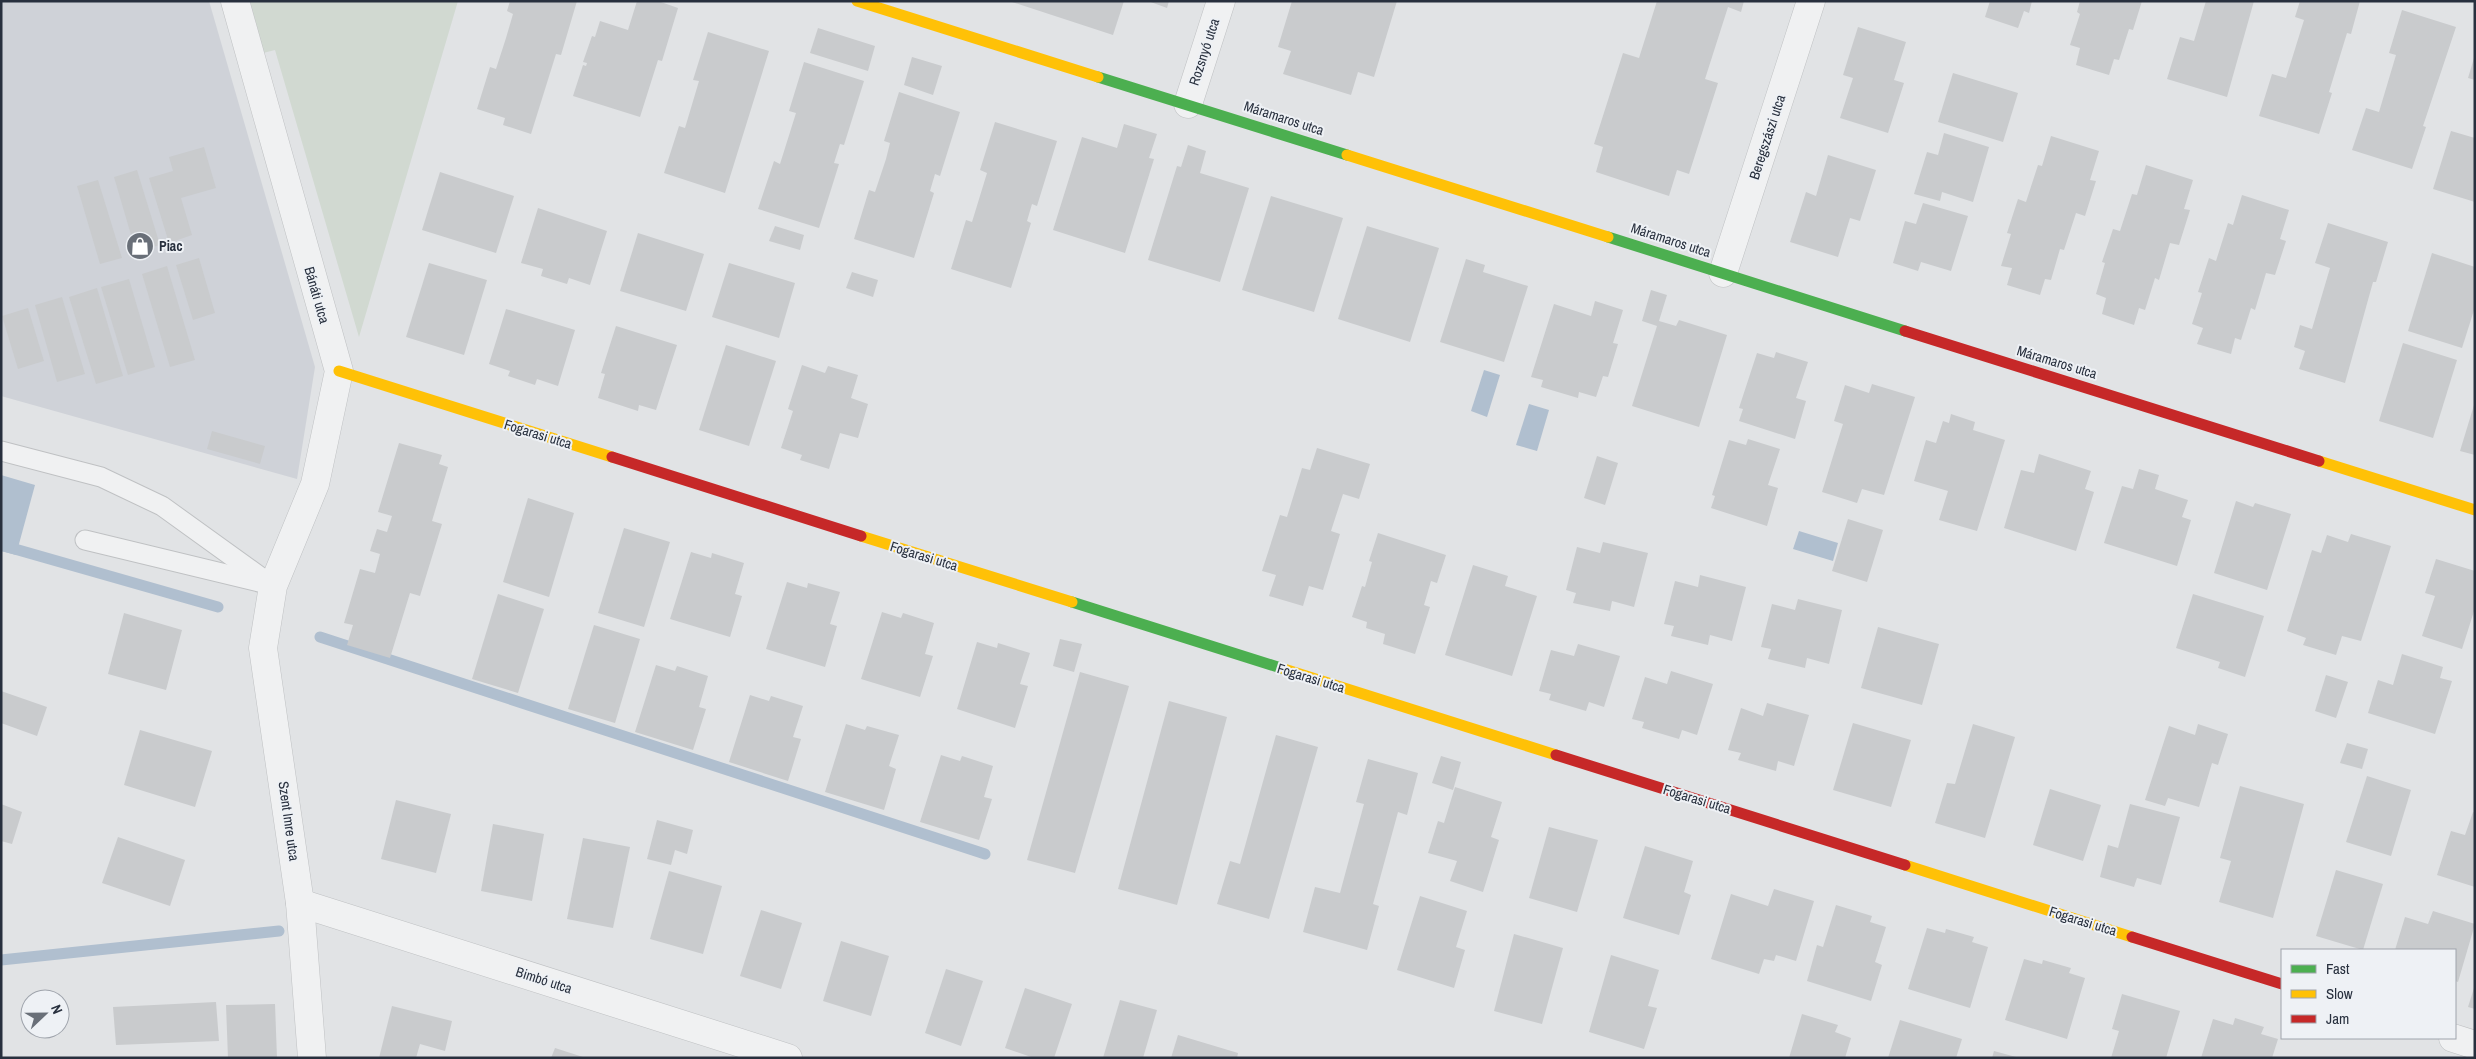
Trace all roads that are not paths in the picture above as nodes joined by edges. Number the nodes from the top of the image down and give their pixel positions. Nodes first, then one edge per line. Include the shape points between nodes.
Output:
1 (235, 1) edge
2 (857, 1) edge
3 (1221, 1) edge
4 (1811, 1) edge
5 (1188, 104) junction
6 (1723, 273) junction
7 (339, 371) junction
8 (1, 451) edge
9 (2475, 510) edge
10 (85, 540) dead end
11 (273, 586) junction
12 (300, 903) junction
13 (2281, 984) edge
14 (2456, 1039) edge
15 (2475, 1044) edge
16 (312, 1058) edge
17 (788, 1058) edge

1 - 7 street, Bánáti utca
2 - 5 street, Máramaros utca
3 - 5 street, Rozsnyó utca
4 - 6 street, Beregszászi utca
5 - 6 street, Máramaros utca
6 - 9 street, Máramaros utca
7 - 11 street, Bánáti utca via 315,484
7 - 13 street, Fogarasi utca
8 - 11 lane via 101,478 162,506
10 - 11 lane
11 - 12 street, Szent Imre utca via 263,648
12 - 16 street, Szent Imre utca
12 - 17 street, Bimbó utca
14 - 15 street

